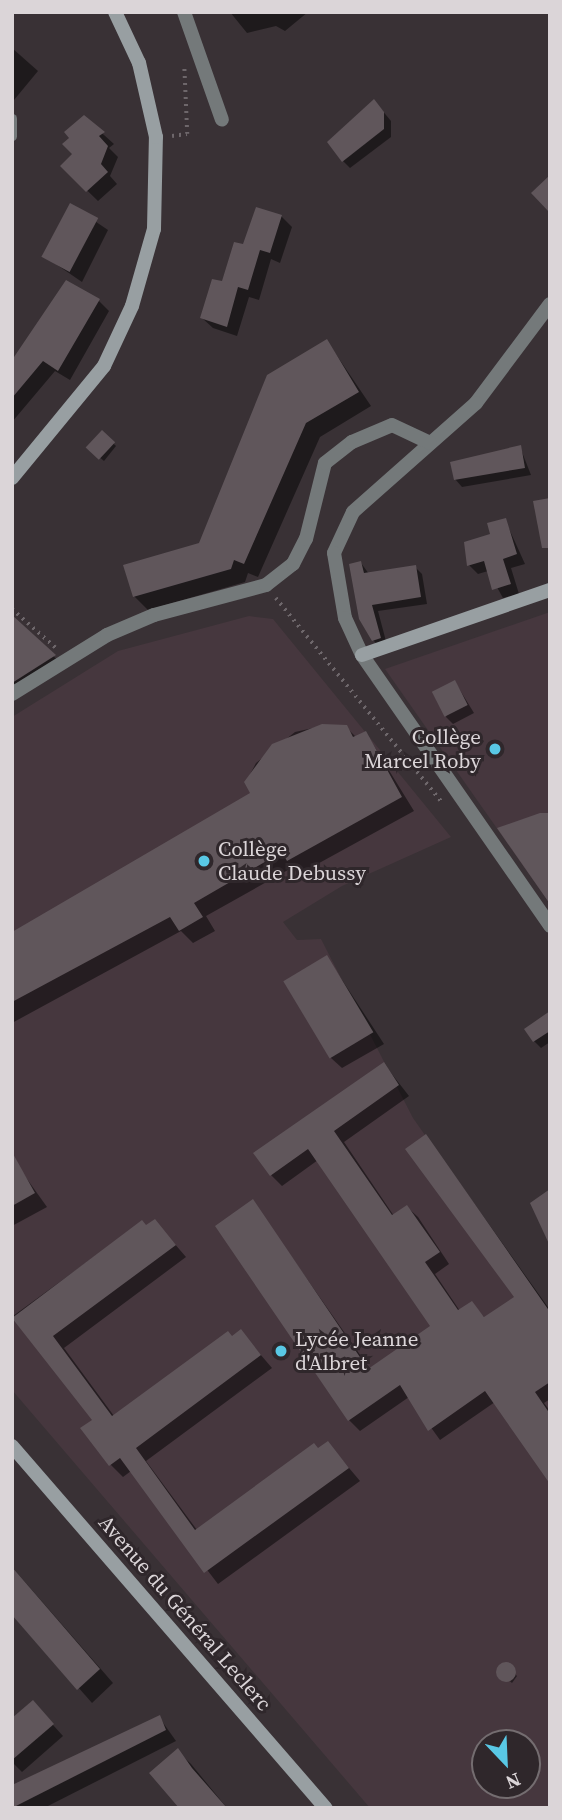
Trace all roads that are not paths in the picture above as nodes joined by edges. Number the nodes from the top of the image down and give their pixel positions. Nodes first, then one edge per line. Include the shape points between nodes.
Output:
1 (116, 12) edge
2 (184, 12) edge
3 (12, 118) edge
4 (222, 120) dead end
5 (12, 136) edge
6 (550, 304) edge
7 (430, 443) junction
8 (12, 478) edge
9 (550, 590) edge
10 (362, 655) junction
11 (12, 694) edge
12 (550, 926) edge
13 (12, 1446) edge
14 (326, 1808) edge

1 - 8 main road via 139,63 156,137 154,229 126,321 81,399
2 - 4 street via 190,41
3 - 5 lane
6 - 7 street via 476,403
7 - 10 street via 353,512 334,553 345,618
7 - 11 street via 391,425 325,463 306,539 293,564 266,585 154,615
9 - 10 main road
10 - 12 street
13 - 14 main road, Avenue du Général Leclerc

